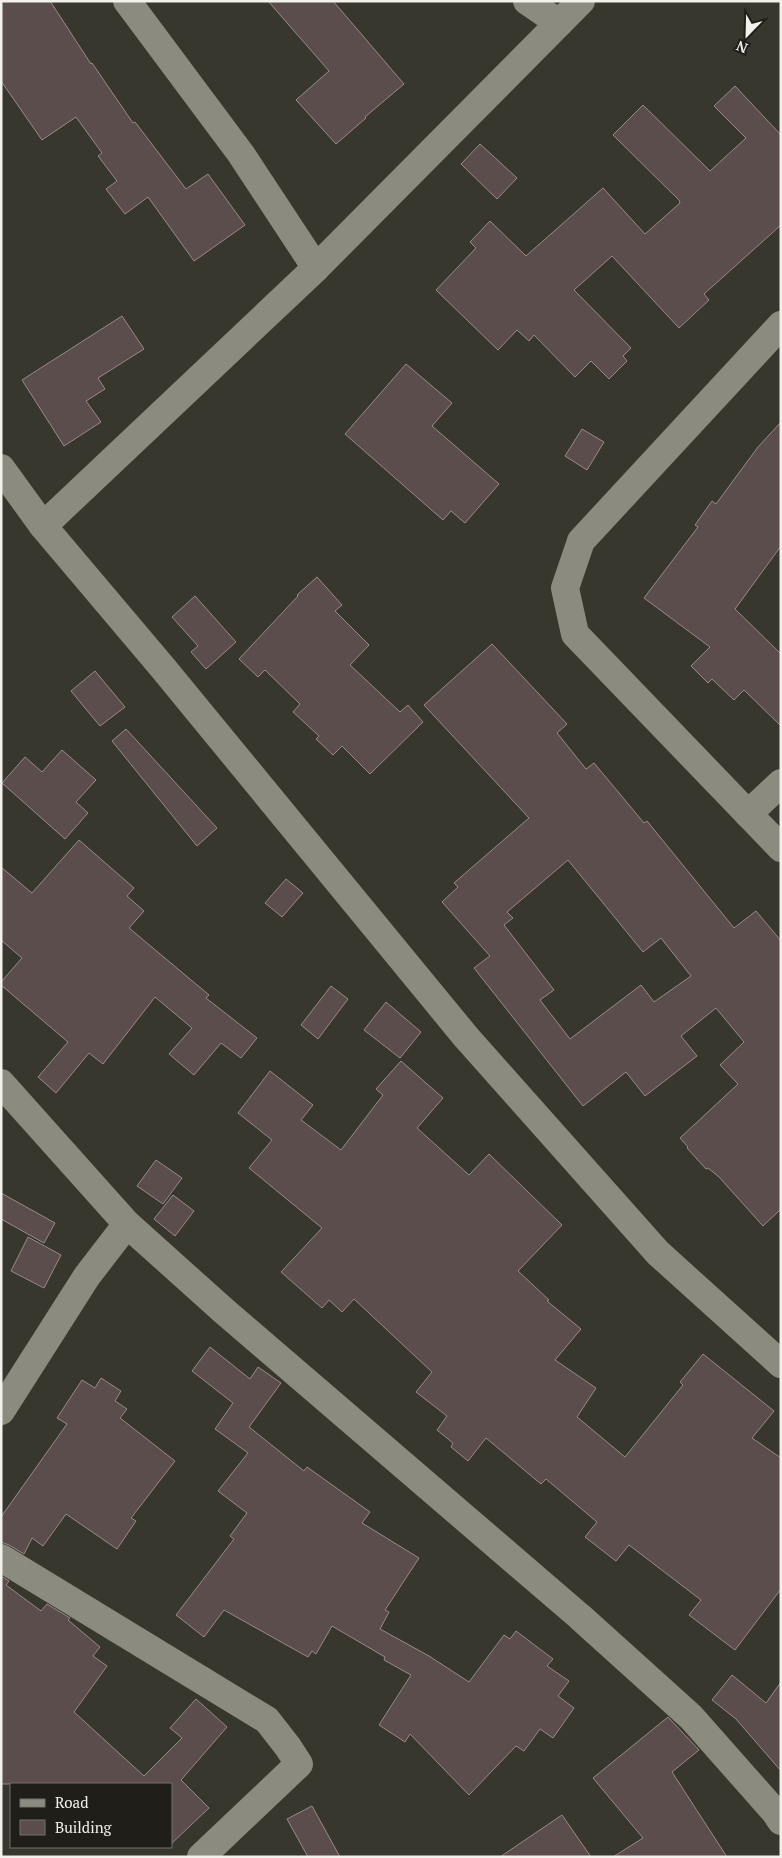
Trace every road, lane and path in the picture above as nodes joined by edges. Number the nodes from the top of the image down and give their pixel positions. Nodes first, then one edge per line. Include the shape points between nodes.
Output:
1 (128, 1) edge
2 (527, 1) edge
3 (581, 1) edge
4 (559, 23) junction
5 (316, 268) junction
6 (781, 325) edge
7 (5, 480) edge
8 (43, 526) junction
9 (781, 782) edge
10 (748, 814) junction
11 (781, 848) edge
12 (1, 1083) edge
13 (127, 1224) junction
14 (781, 1364) edge
15 (1, 1410) edge
16 (1, 1558) edge
17 (781, 1821) edge
18 (201, 1857) edge

1 - 5 street via 241,154
2 - 4 street
3 - 4 street
4 - 5 street
5 - 8 street
6 - 10 street via 581,541 565,588 575,634
7 - 8 street
8 - 14 street via 466,1037 658,1253
9 - 10 street
10 - 11 street
12 - 13 street
13 - 15 street via 87,1276
13 - 17 street via 691,1717
16 - 18 street via 267,1720 288,1747 299,1764

